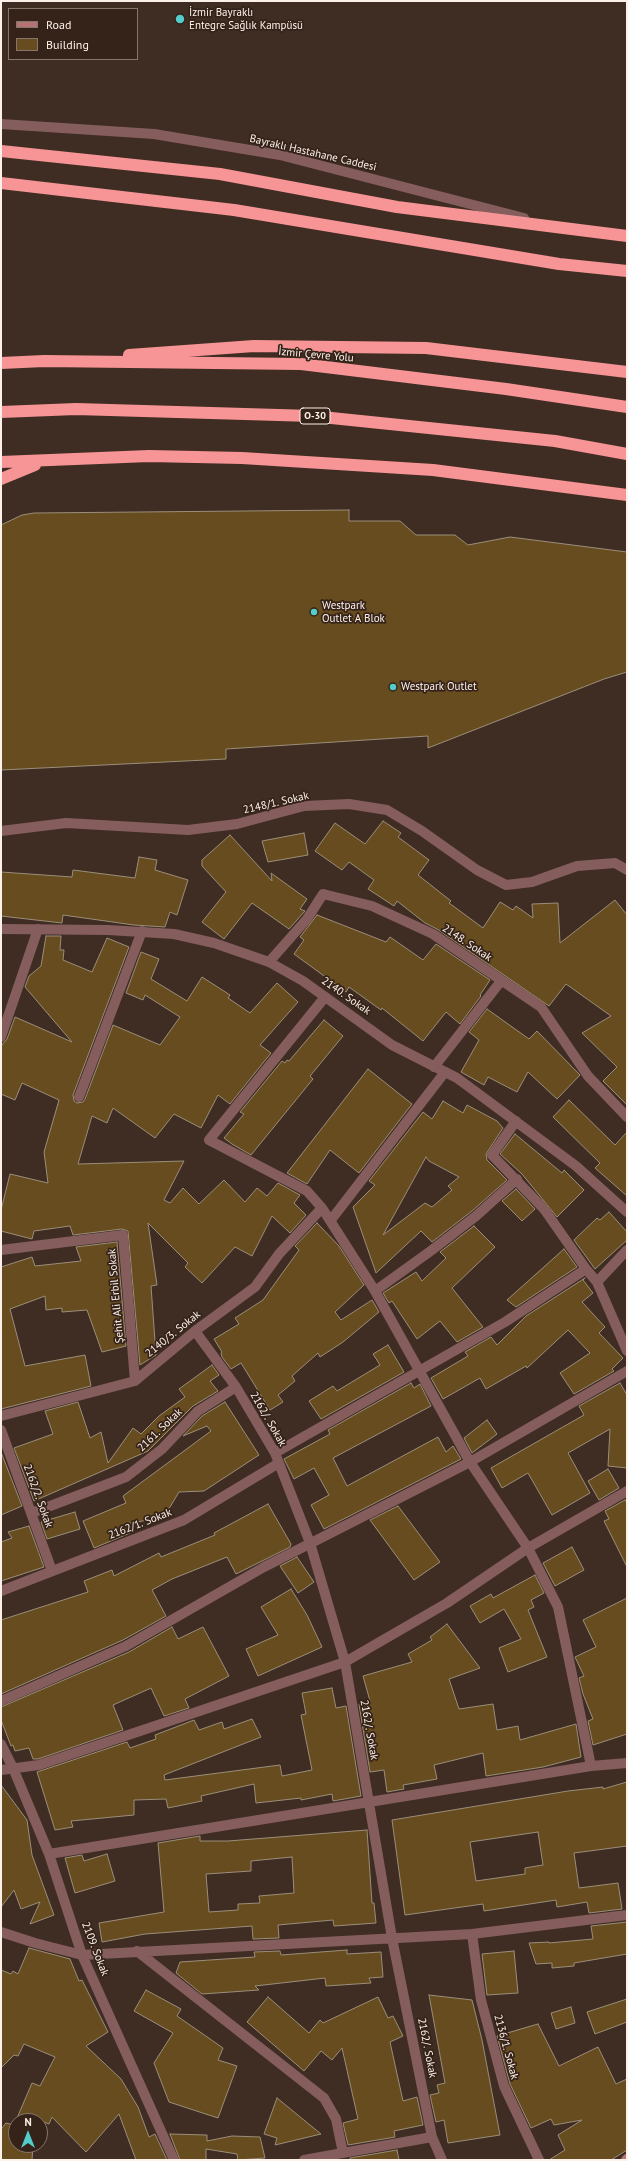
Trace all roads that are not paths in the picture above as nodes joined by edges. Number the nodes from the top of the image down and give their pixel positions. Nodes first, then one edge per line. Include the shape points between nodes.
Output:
1 (1, 124) edge
2 (1, 151) edge
3 (1, 184) edge
4 (591, 233) junction
5 (627, 236) edge
6 (627, 271) edge
7 (44, 361) junction
8 (1, 363) edge
9 (627, 372) edge
10 (627, 407) edge
11 (1, 412) edge
12 (627, 454) edge
13 (1, 462) edge
14 (42, 462) junction
15 (1, 479) edge
16 (627, 495) edge
17 (1, 830) edge
18 (627, 870) edge
19 (1, 929) edge
20 (38, 929) junction
21 (142, 931) junction
22 (269, 962) junction
23 (501, 981) junction
24 (325, 997) junction
25 (1, 1037) edge
26 (434, 1067) junction
27 (445, 1072) junction
28 (79, 1097) dead end
29 (627, 1117) edge
30 (516, 1121) junction
31 (517, 1179) junction
32 (322, 1208) junction
33 (627, 1212) edge
34 (331, 1220) junction
35 (1, 1250) edge
36 (627, 1250) edge
37 (586, 1269) junction
38 (597, 1282) junction
39 (375, 1291) junction
40 (195, 1331) junction
41 (627, 1351) edge
42 (421, 1371) junction
43 (627, 1371) edge
44 (135, 1381) junction
45 (236, 1387) junction
46 (1, 1416) edge
47 (1, 1430) edge
48 (277, 1458) junction
49 (470, 1462) junction
50 (627, 1491) edge
51 (32, 1513) junction
52 (310, 1542) junction
53 (528, 1548) junction
54 (52, 1571) junction
55 (1, 1591) edge
56 (345, 1662) junction
57 (1, 1701) edge
58 (1, 1744) edge
59 (627, 1763) edge
60 (591, 1766) junction
61 (13, 1768) junction
62 (1, 1770) edge
63 (369, 1802) junction
64 (49, 1854) junction
65 (627, 1915) edge
66 (1, 1932) edge
67 (472, 1934) junction
68 (392, 1938) junction
69 (137, 1951) junction
70 (82, 1955) junction
71 (432, 2137) junction
72 (343, 2153) junction
73 (174, 2160) edge
74 (304, 2160) edge
75 (442, 2160) edge
76 (540, 2160) edge

1 - 4 street, Bayraklı Hastahane Caddesi via 154,134 280,155 500,213
2 - 4 highway via 220,174 397,207
3 - 6 highway via 234,210 559,264
4 - 5 highway
7 - 8 highway, İzmir Çevre Yolu
7 - 9 highway via 254,346 426,348
7 - 10 highway, İzmir Çevre Yolu via 301,364 506,389
11 - 12 highway, O-30 via 84,409 312,416 555,441
13 - 14 highway
14 - 15 highway
14 - 16 highway via 149,456 281,460 433,470
17 - 18 street, 2148/1. Sokak via 66,823 188,830 237,824 304,806 349,804 387,810 477,870 506,885 532,882 576,866 615,863
19 - 20 street, 2140. Sokak
20 - 21 street, 2140. Sokak
20 - 25 street
21 - 22 street, 2140. Sokak via 174,934 214,943
21 - 28 street
22 - 23 street, 2148. Sokak via 307,919 323,894 372,906 424,930
22 - 24 street, 2140. Sokak
23 - 26 street
23 - 29 street, 2148. Sokak via 541,1007 588,1076
24 - 26 street, 2140. Sokak via 392,1045
24 - 32 street via 209,1140 308,1191
26 - 27 street, 2140. Sokak
27 - 30 street, 2140. Sokak
27 - 34 street
30 - 31 street via 492,1155
30 - 33 street, 2140. Sokak via 576,1166
31 - 37 street via 544,1208
31 - 39 street via 457,1231
32 - 34 street
32 - 40 street, 2140/3. Sokak via 279,1254 255,1286
34 - 39 street
35 - 44 street, Şehit Ali Erbil Sokak via 123,1235
36 - 38 street
37 - 38 street
37 - 42 street, 2162/1. Sokak via 505,1322
38 - 41 street
39 - 42 street
40 - 44 street, 2140/3. Sokak
40 - 45 street, 2162/. Sokak
42 - 48 street, 2162/1. Sokak
42 - 49 street
43 - 49 street
44 - 46 street, 2140/3. Sokak
45 - 48 street, 2162/. Sokak
45 - 51 street, 2161. Sokak via 198,1410 162,1449 126,1477
47 - 51 street, 2162/2. Sokak
48 - 52 street, 2162/. Sokak
48 - 54 street, 2162/1. Sokak via 184,1520
49 - 52 street
49 - 53 street
50 - 53 street
51 - 54 street, 2162/2. Sokak
52 - 56 street, 2162/. Sokak
52 - 57 street via 126,1646
53 - 56 street via 447,1603
53 - 60 street via 558,1607
54 - 55 street, 2162/1. Sokak
56 - 61 street via 39,1765
56 - 63 street, 2162/. Sokak
58 - 61 street, 2109. Sokak
59 - 60 street
60 - 63 street
61 - 62 street
61 - 64 street, 2109. Sokak
63 - 64 street
63 - 68 street, 2162/. Sokak
64 - 70 street, 2109. Sokak
65 - 67 street
66 - 70 street
67 - 68 street
67 - 76 street, 2136/1. Sokak via 481,2000 504,2086
68 - 69 street
68 - 71 street, 2162/. Sokak
69 - 70 street
69 - 72 street via 324,2098 336,2119
70 - 73 street, 2109. Sokak
71 - 72 street
71 - 75 street, 2162/. Sokak
72 - 74 street

